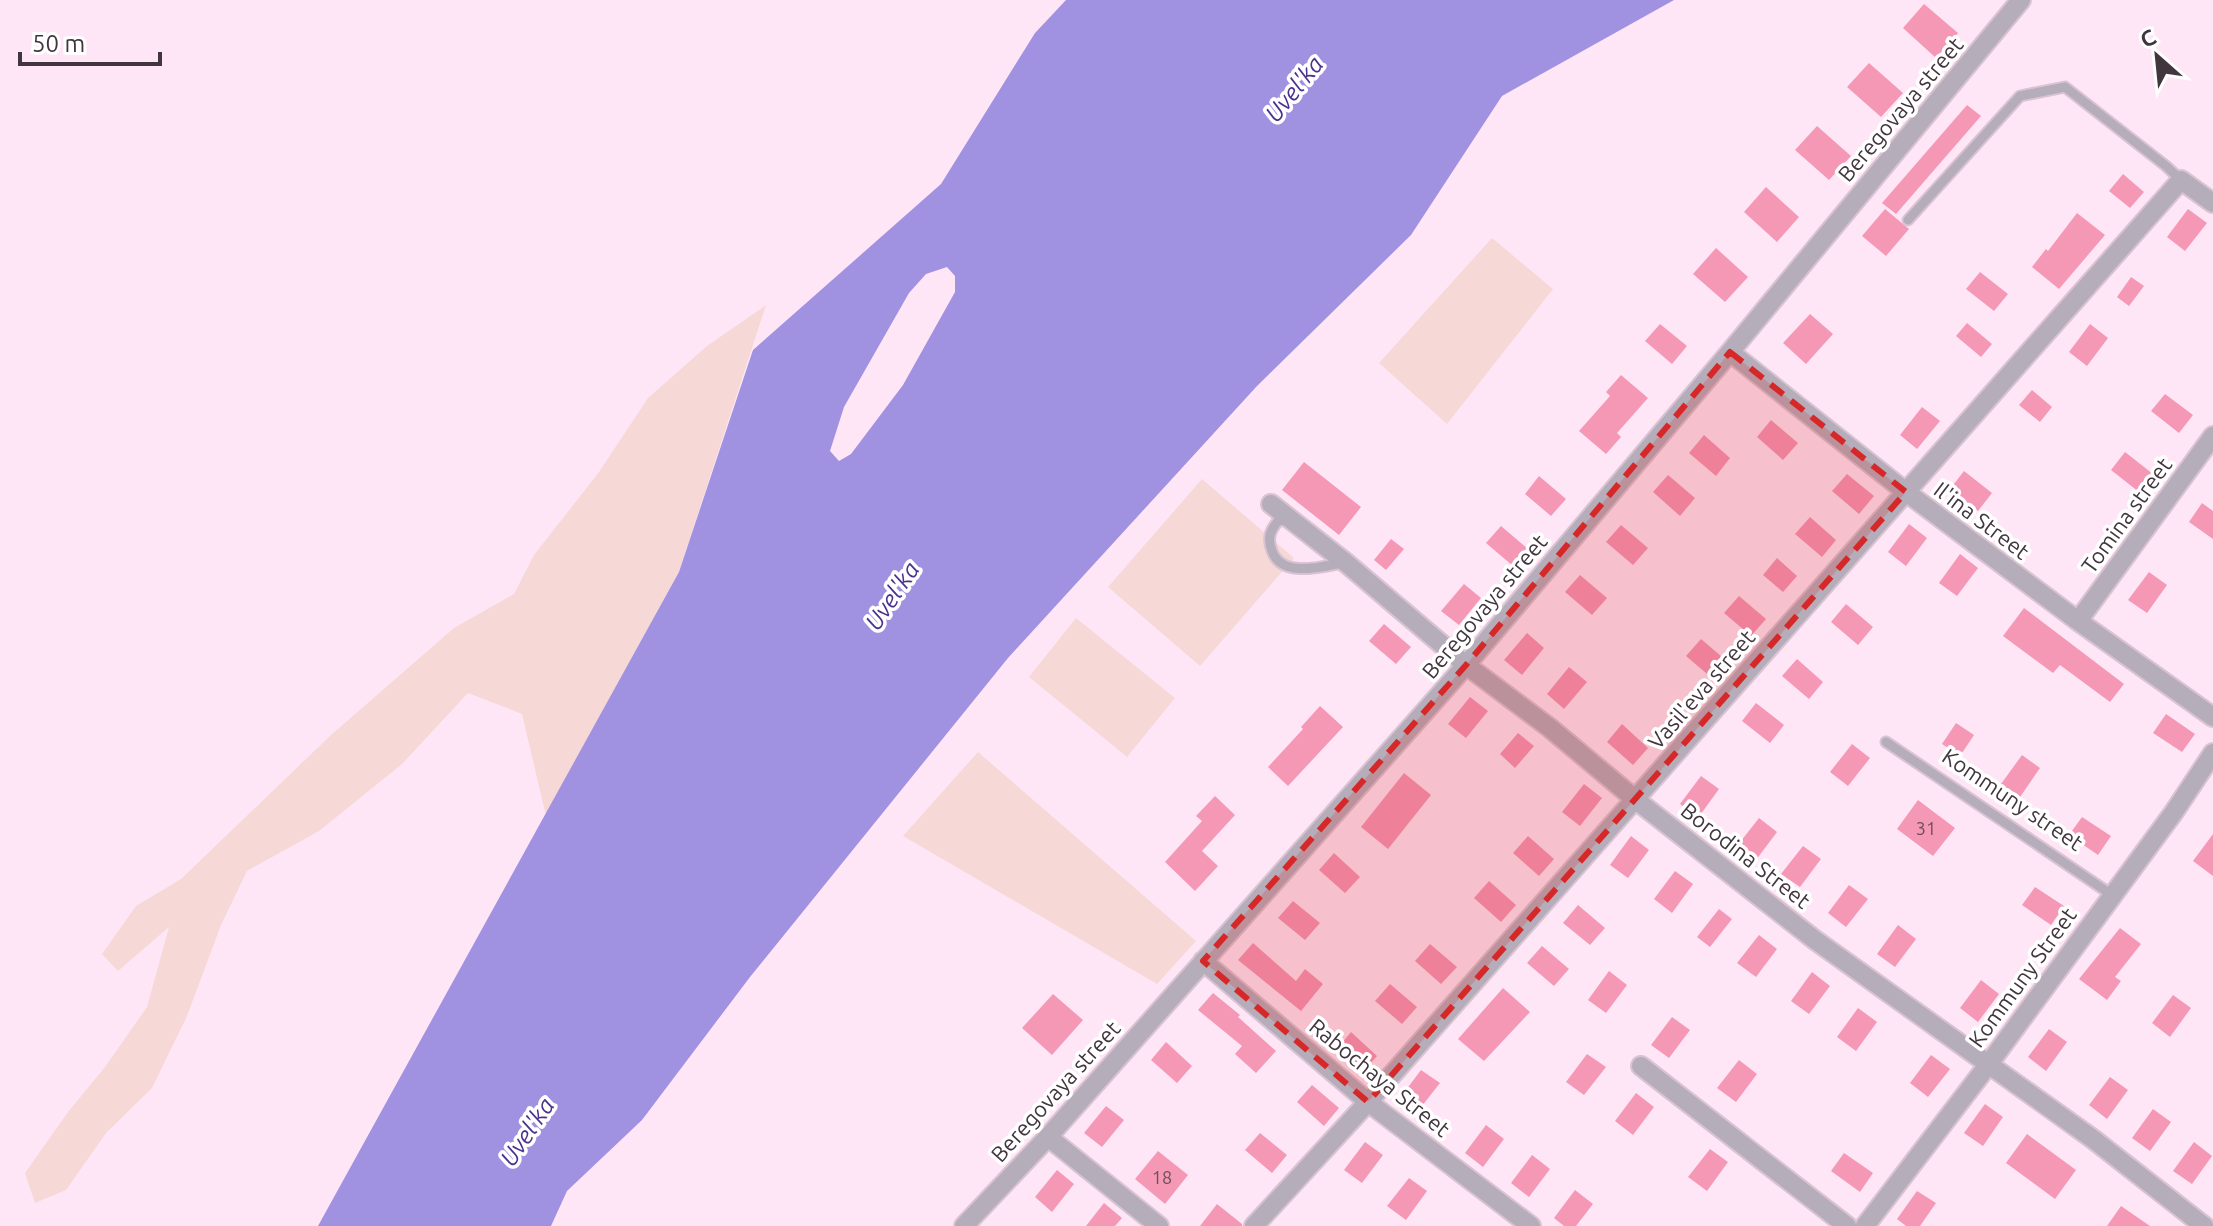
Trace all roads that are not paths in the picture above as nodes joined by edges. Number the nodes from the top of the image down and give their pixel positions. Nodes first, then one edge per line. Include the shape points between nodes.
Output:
1 (2021, 0) edge
2 (2181, 180) junction
3 (2213, 203) edge
4 (1908, 220) dead end
5 (1730, 352) junction
6 (2213, 436) edge
7 (1906, 492) junction
8 (1271, 504) dead end
9 (1291, 519) junction
10 (1345, 562) junction
11 (2078, 621) junction
12 (1466, 665) junction
13 (2213, 717) edge
14 (1886, 742) dead end
15 (2213, 753) edge
16 (1636, 800) junction
17 (2112, 895) junction
18 (1203, 961) junction
19 (1988, 1065) junction
20 (1641, 1066) dead end
21 (1368, 1102) junction
22 (1048, 1137) junction
23 (964, 1226) edge
24 (1159, 1226) edge
25 (1254, 1226) edge
26 (1531, 1226) edge
27 (1847, 1226) edge
28 (1865, 1226) edge
29 (2204, 1226) edge

1 - 5 street, Beregovaya street
2 - 3 street
2 - 4 lane via 2065,87 2020,96
2 - 7 street, Vasil'eva street
5 - 7 street, Il'ina Street
5 - 12 street, Beregovaya street
6 - 11 street, Tomina street
7 - 11 street, Il'ina Street
7 - 16 street, Vasil'eva street
8 - 9 street, Borodina Street
9 - 10 street, Borodina Street
9 - 10 lane via 1278,521 1269,538 1282,565 1312,568
10 - 12 street, Borodina Street
11 - 13 street, Il'ina Street
12 - 16 street, Borodina Street
12 - 18 street, Beregovaya street
14 - 17 lane, Kommuny street
15 - 17 street, Kommuny Street
16 - 19 street, Borodina Street via 1815,940
16 - 21 street, Vasil'eva street
17 - 19 street, Kommuny Street
18 - 21 street, Rabochaya Street
18 - 22 street, Beregovaya street
19 - 28 street, Kommuny Street
19 - 29 street, Borodina Street
20 - 27 street
21 - 25 street, Vasil'eva street
21 - 26 street, Rabochaya Street
22 - 23 street, Beregovaya street
22 - 24 street

